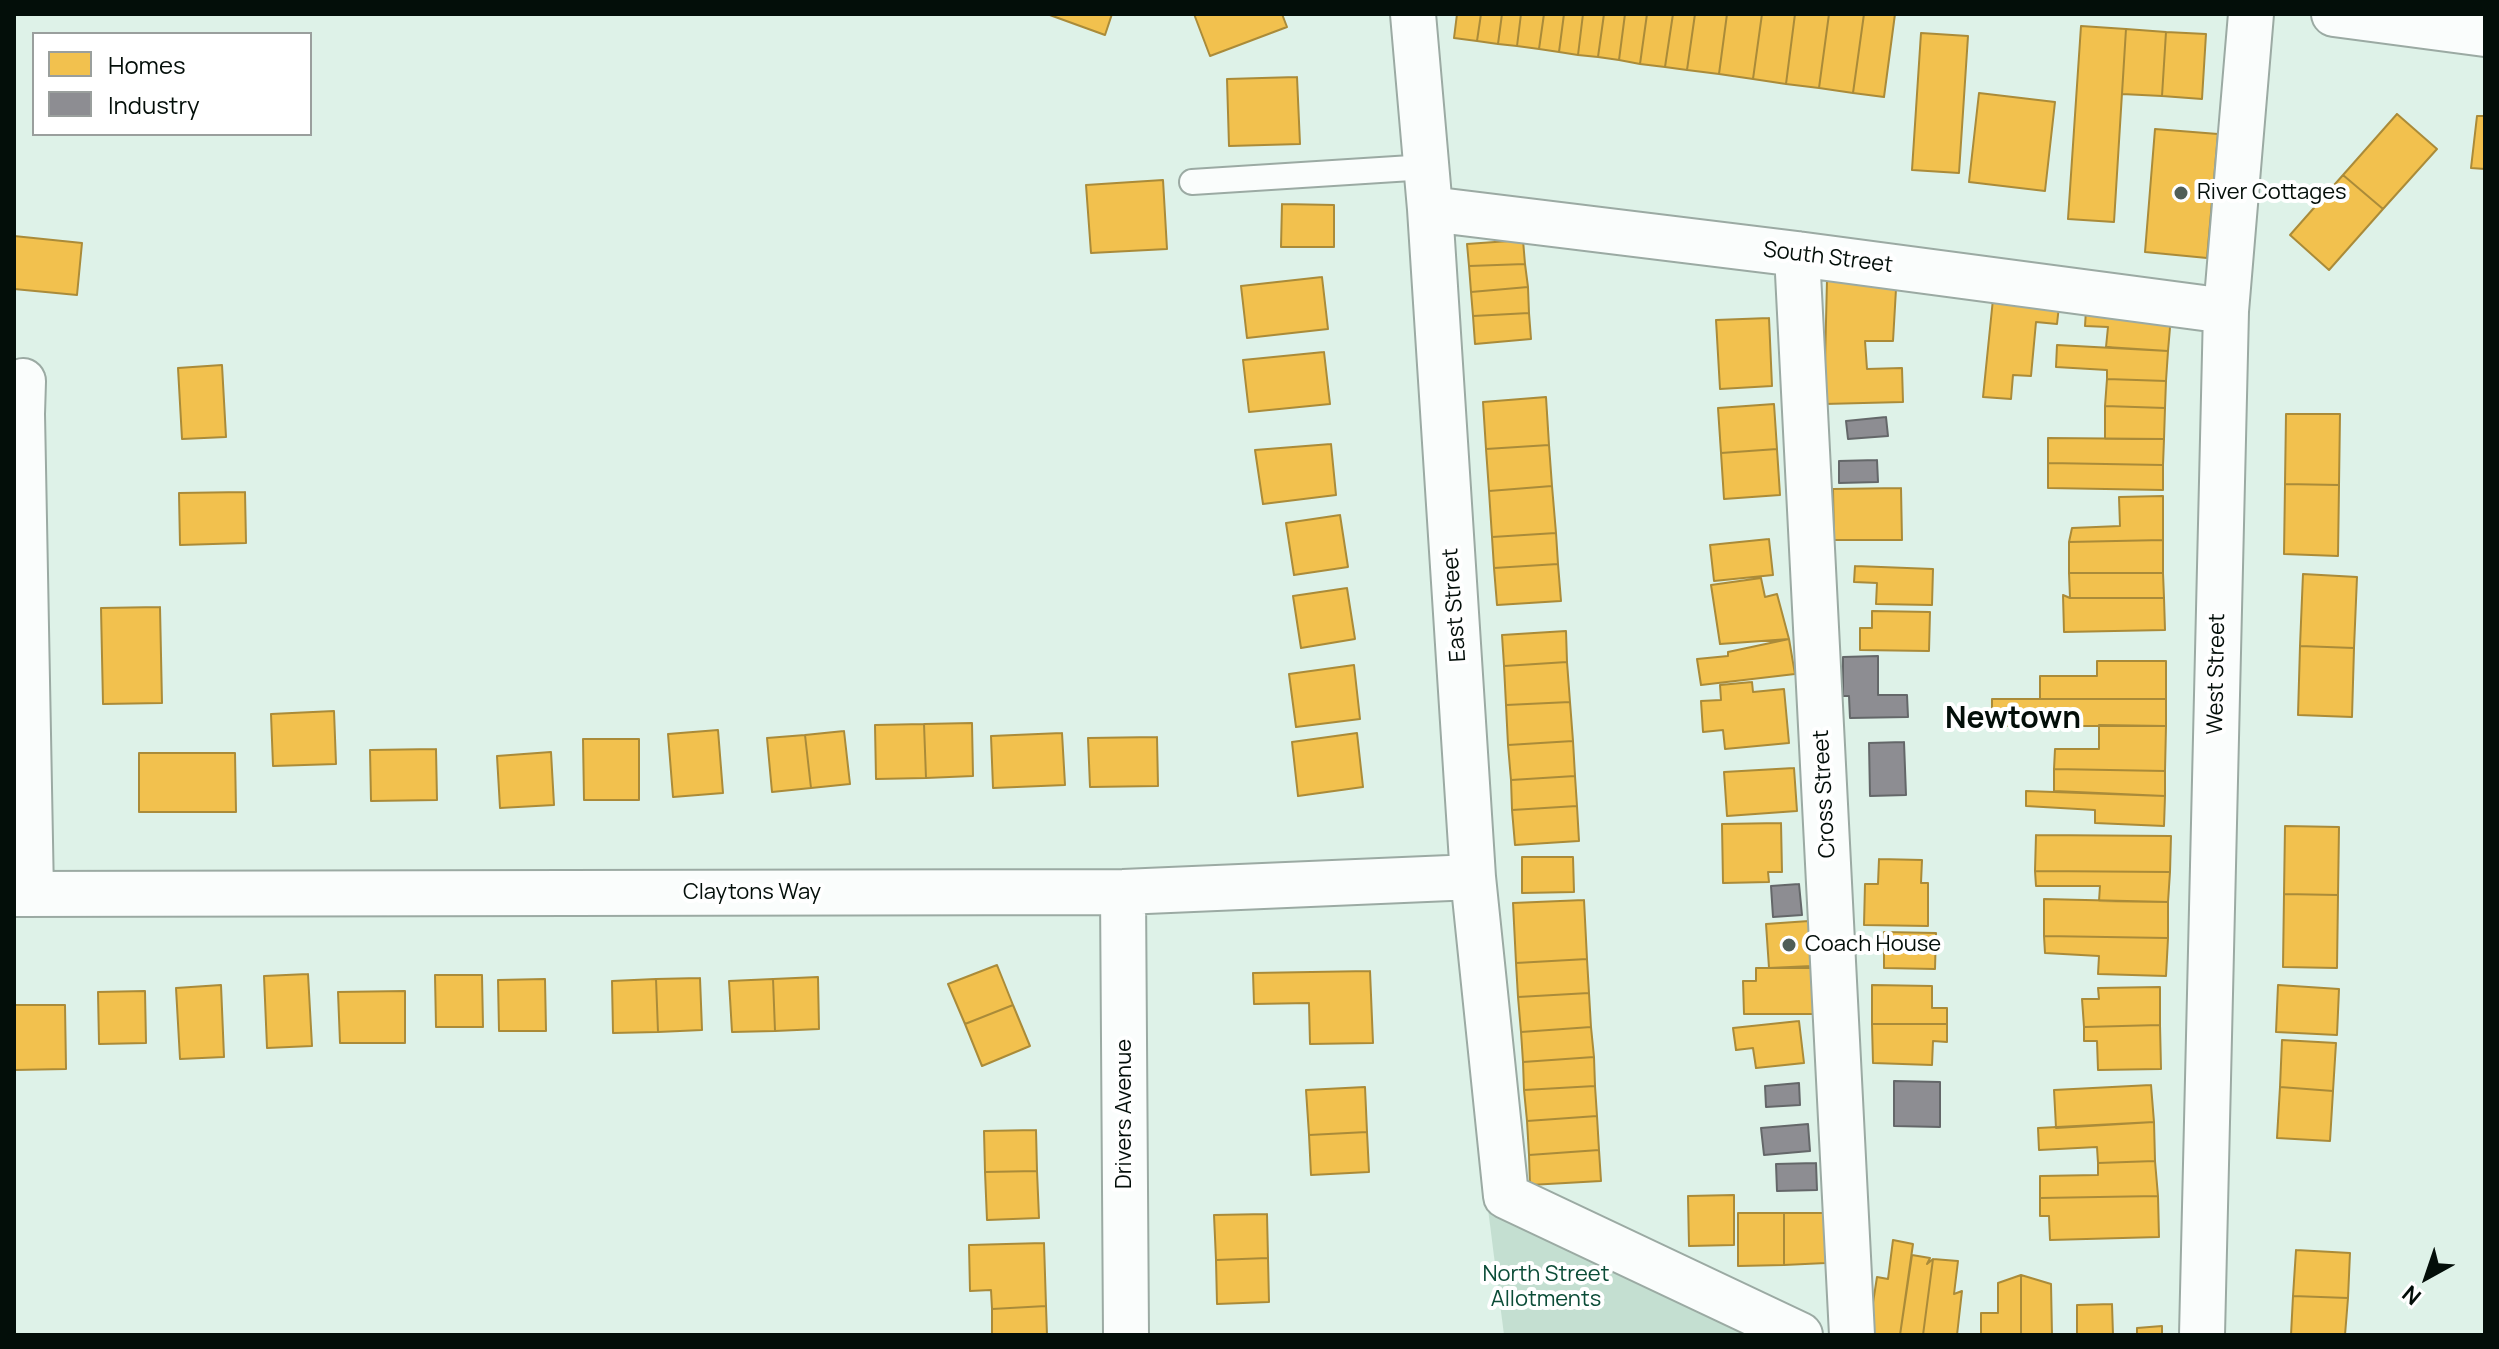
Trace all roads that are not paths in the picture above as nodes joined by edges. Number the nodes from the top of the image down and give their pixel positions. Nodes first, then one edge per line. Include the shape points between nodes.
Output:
1 (1413, 14) edge
2 (2251, 14) edge
3 (2334, 14) edge
4 (2485, 34) edge
5 (1192, 182) dead end
6 (1428, 188) junction
7 (1797, 254) junction
8 (2226, 311) junction
9 (19, 403) edge
10 (1473, 877) junction
11 (1123, 892) junction
12 (22, 894) edge
13 (1126, 1335) edge
14 (1800, 1335) edge
15 (1852, 1335) edge
16 (2202, 1335) edge

1 - 6 street, East Street
2 - 8 street, West Street
3 - 4 street
5 - 6 lane
6 - 7 street, South Street
6 - 10 street, East Street
7 - 8 street, South Street
7 - 15 street, Cross Street
8 - 16 street, West Street
9 - 12 street, Claytons Way
10 - 11 street, Claytons Way
10 - 14 street, East Street via 1506,1196
11 - 12 street, Claytons Way
11 - 13 street, Drivers Avenue

